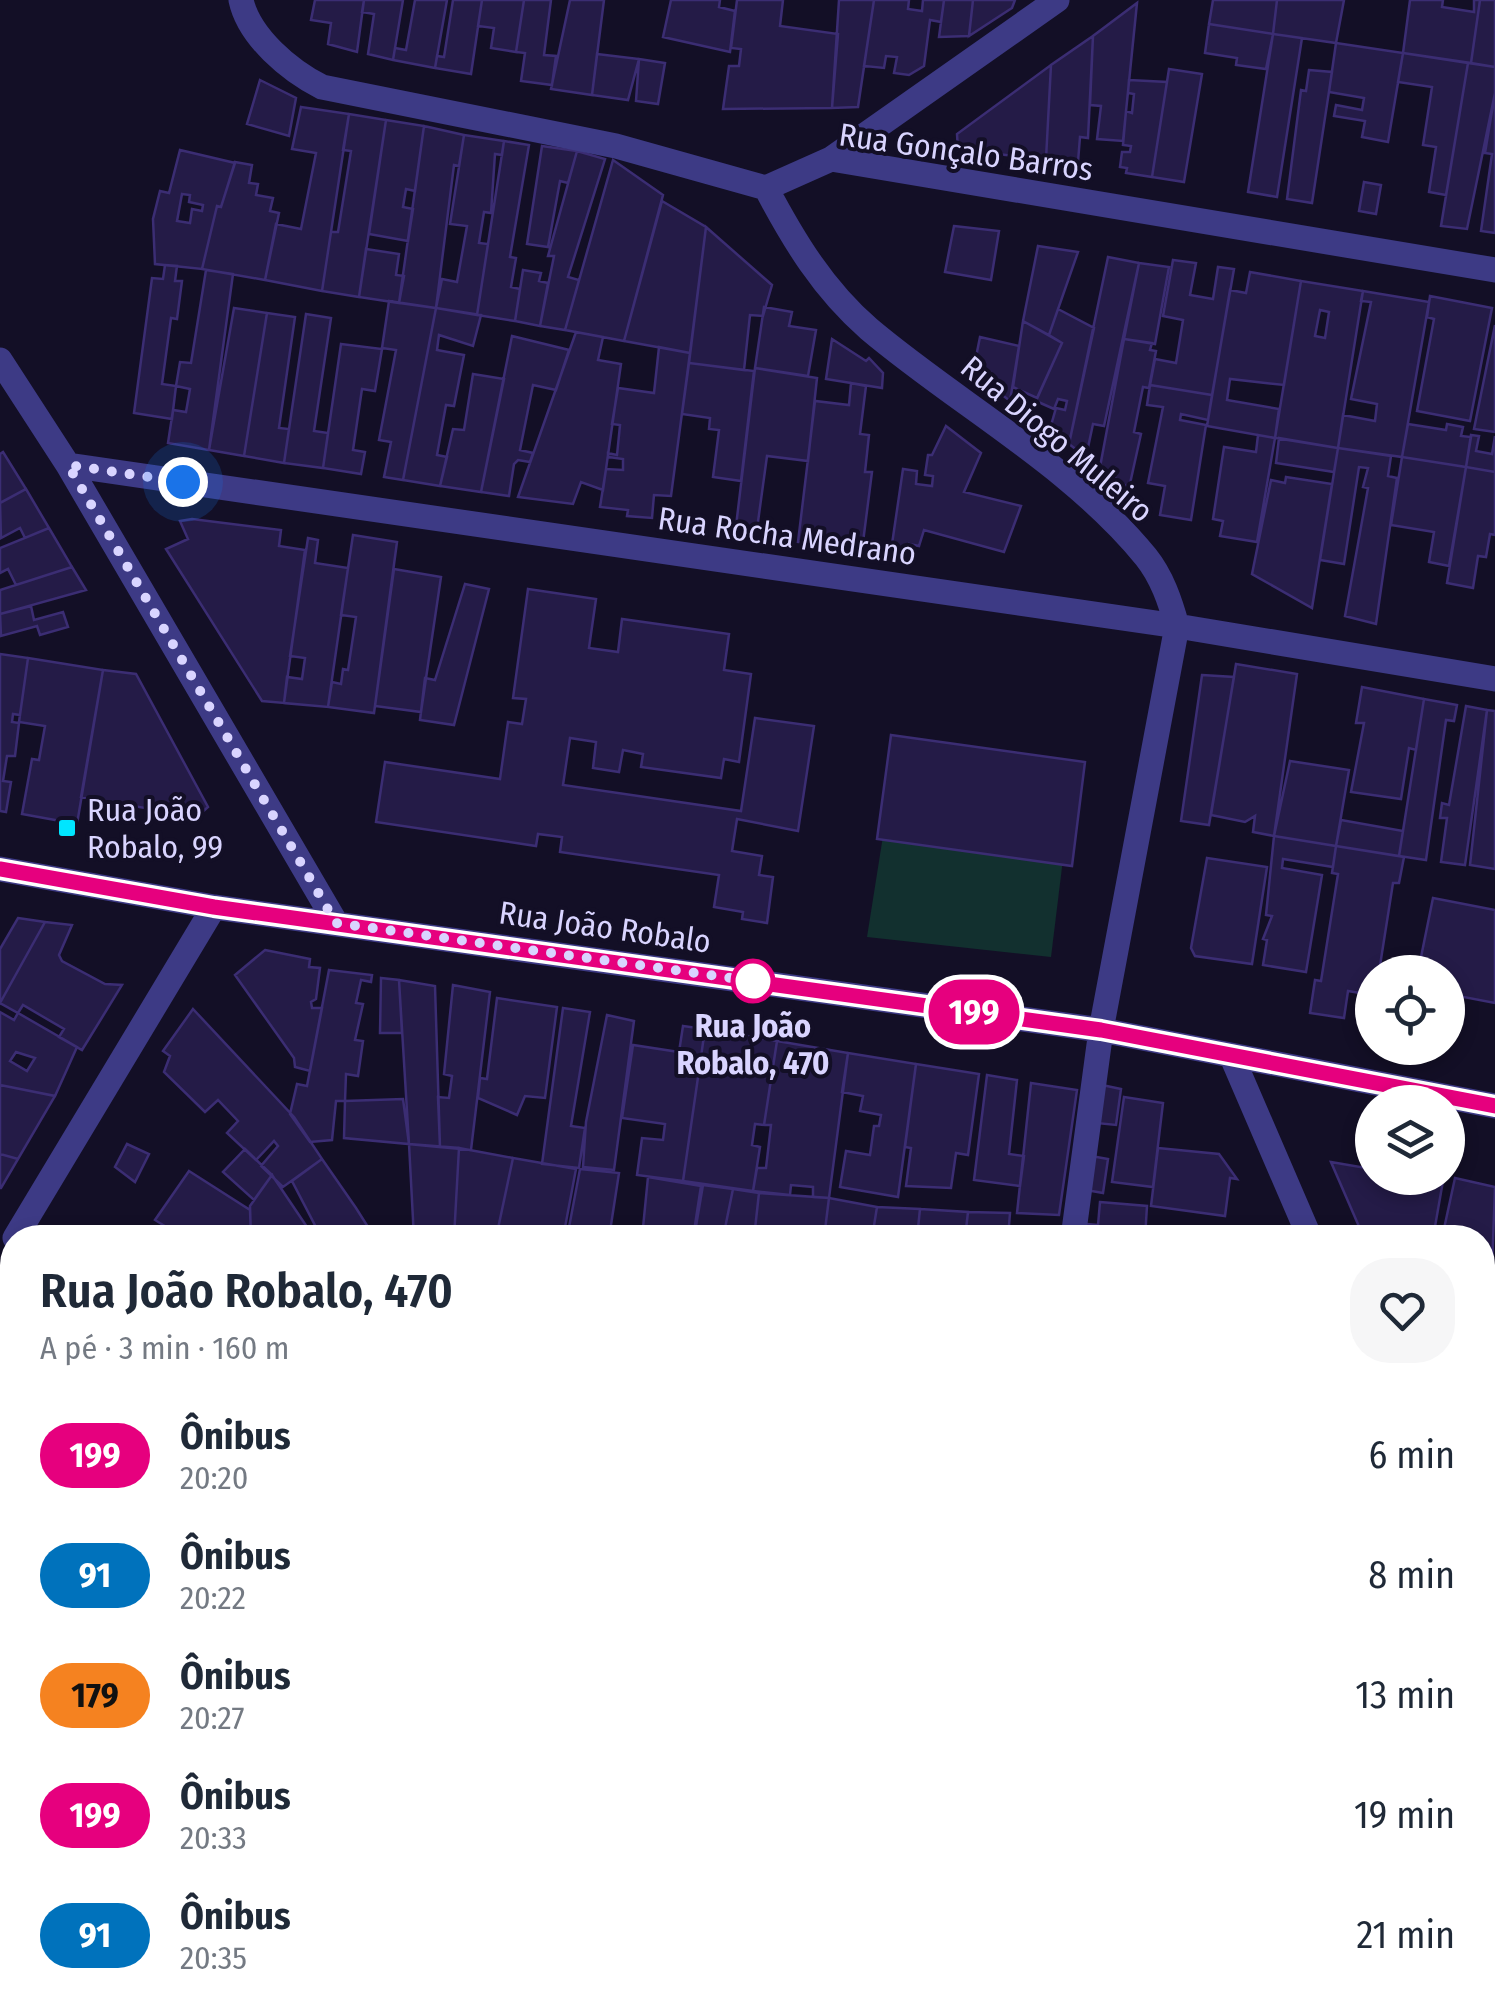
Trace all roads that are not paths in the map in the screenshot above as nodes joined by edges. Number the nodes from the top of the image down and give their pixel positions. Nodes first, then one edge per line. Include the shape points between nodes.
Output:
1 (241, 0) edge
2 (1057, 0) edge
3 (831, 159) junction
4 (766, 188) junction
5 (1495, 270) edge
6 (0, 360) edge
7 (68, 465) junction
8 (1177, 626) junction
9 (1495, 679) edge
10 (0, 869) edge
11 (214, 907) junction
12 (336, 923) junction
13 (1101, 1030) junction
14 (1232, 1056) junction
15 (1495, 1106) edge
16 (23, 1225) edge
17 (1074, 1225) edge
18 (1304, 1225) edge

1 - 4 street via 262,39 322,86 616,146
2 - 3 street
3 - 4 street, Rua Gonçalo Barros
3 - 5 street, Rua Gonçalo Barros
4 - 8 street, Rua Diogo Muleiro via 822,282 868,328 1038,457 1148,558
6 - 7 street
7 - 8 street, Rua Rocha Medrano
7 - 12 street
8 - 9 street, Rua Rocha Medrano
8 - 13 street
10 - 11 street, Rua João Robalo
11 - 12 street, Rua João Robalo
11 - 16 street
12 - 13 street, Rua João Robalo
13 - 14 street, Rua João Robalo
13 - 17 street
14 - 15 street, Rua João Robalo
14 - 18 street

